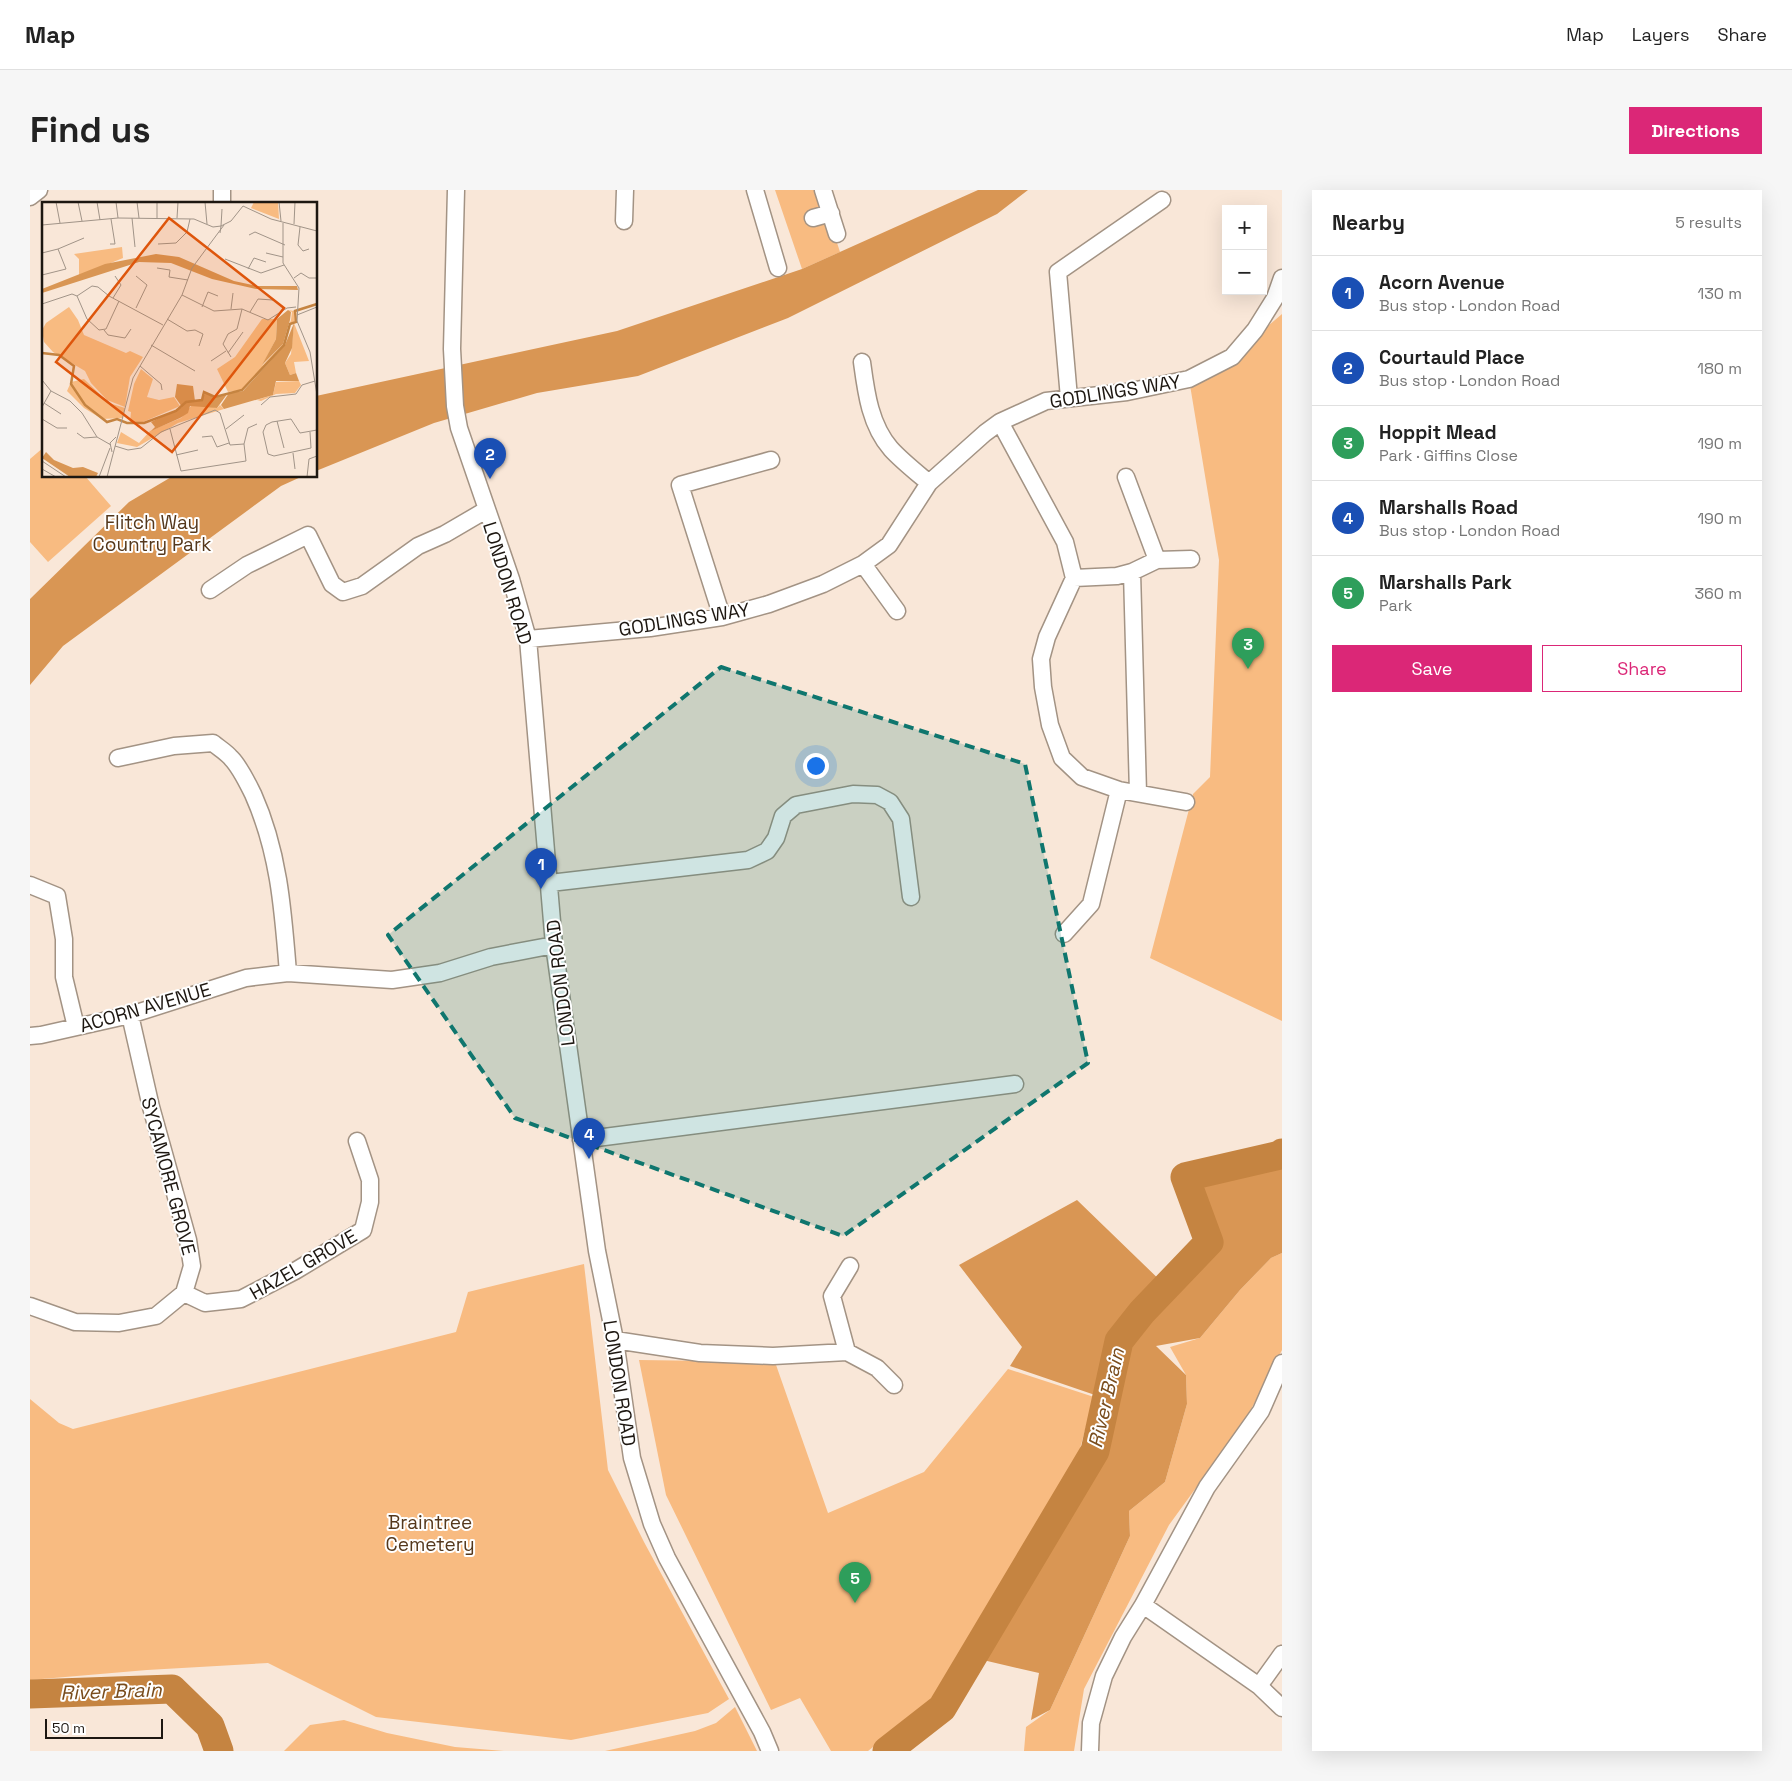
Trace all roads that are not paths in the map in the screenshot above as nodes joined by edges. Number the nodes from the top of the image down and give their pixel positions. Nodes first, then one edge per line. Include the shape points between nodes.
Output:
1 (39, 190) edge
2 (456, 190) edge
3 (625, 190) edge
4 (755, 190) edge
5 (823, 190) edge
6 (30, 197) edge
7 (1162, 200) dead end
8 (830, 213) junction
9 (813, 218) dead end
10 (624, 221) dead end
11 (838, 234) dead end
12 (778, 268) dead end
13 (1282, 278) edge
14 (862, 362) dead end
15 (1069, 398) junction
16 (1000, 422) junction
17 (771, 460) dead end
18 (1126, 477) dead end
19 (928, 483) junction
20 (486, 510) junction
21 (1191, 559) dead end
22 (1157, 560) junction
23 (863, 564) junction
24 (1132, 572) junction
25 (1074, 578) junction
26 (210, 590) dead end
27 (897, 611) dead end
28 (722, 617) junction
29 (528, 639) junction
30 (118, 758) dead end
31 (1119, 790) junction
32 (1138, 793) junction
33 (1186, 802) dead end
34 (550, 883) junction
35 (30, 885) edge
36 (912, 897) dead end
37 (1064, 934) dead end
38 (554, 945) junction
39 (288, 973) junction
40 (130, 1015) junction
41 (76, 1027) junction
42 (30, 1036) edge
43 (1015, 1084) dead end
44 (581, 1140) junction
45 (357, 1141) dead end
46 (850, 1266) dead end
47 (184, 1293) junction
48 (30, 1306) edge
49 (615, 1340) junction
50 (847, 1352) junction
51 (1282, 1363) edge
52 (894, 1385) dead end
53 (1143, 1605) junction
54 (1282, 1654) edge
55 (1259, 1686) junction
56 (1282, 1708) edge
57 (770, 1751) edge
58 (1090, 1751) edge

1 - 6 street
2 - 20 street, LONDON ROAD via 455,406
3 - 10 street
4 - 12 street
5 - 8 street
7 - 15 street via 1058,272
8 - 9 street
8 - 11 street
13 - 15 street, GODLINGS WAY via 1275,298 1255,330 1232,357 1189,379 1126,392
14 - 19 street via 867,400 878,428 890,448
15 - 16 street, GODLINGS WAY via 1046,401
16 - 19 street, GODLINGS WAY
16 - 25 street via 1065,542
17 - 28 street via 680,485
18 - 22 street
19 - 23 street, GODLINGS WAY via 889,545
20 - 26 street via 418,546 362,586 343,592 332,584 308,536 248,565
20 - 29 street, LONDON ROAD
21 - 22 street
22 - 24 street
23 - 27 street
23 - 28 street, GODLINGS WAY via 823,584
24 - 25 street
24 - 32 street
25 - 31 street via 1047,637 1041,659 1050,725 1062,758 1082,777
28 - 29 street, GODLINGS WAY via 650,628
29 - 34 street, LONDON ROAD
30 - 39 street via 174,746 213,744 232,758 264,819 276,862
31 - 32 street
31 - 37 street via 1092,904
32 - 33 street
34 - 36 street via 748,860 767,851 776,838 783,816 796,805 853,794 877,795 890,802 901,819
34 - 38 street, LONDON ROAD
35 - 41 street via 57,896 64,939 64,977
38 - 39 street, ACORN AVENUE via 491,957 440,973 392,980
38 - 44 street, LONDON ROAD
39 - 40 street, ACORN AVENUE via 246,978
40 - 41 street, ACORN AVENUE
40 - 47 street, SYCAMORE GROVE via 151,1107 188,1240 192,1266
41 - 42 street, ACORN AVENUE
43 - 44 street
44 - 49 street, LONDON ROAD via 597,1251
45 - 47 street, HAZEL GROVE via 370,1180 370,1202 363,1230 241,1299 205,1303
46 - 50 street via 832,1296
47 - 48 street via 156,1316 119,1323 75,1322
49 - 50 street via 700,1353 773,1356
49 - 57 street, LONDON ROAD via 632,1458 652,1524
50 - 52 street via 877,1368
51 - 53 street via 1261,1411 1207,1487
53 - 55 street
53 - 58 street via 1104,1676 1091,1723
54 - 55 street
55 - 56 street

